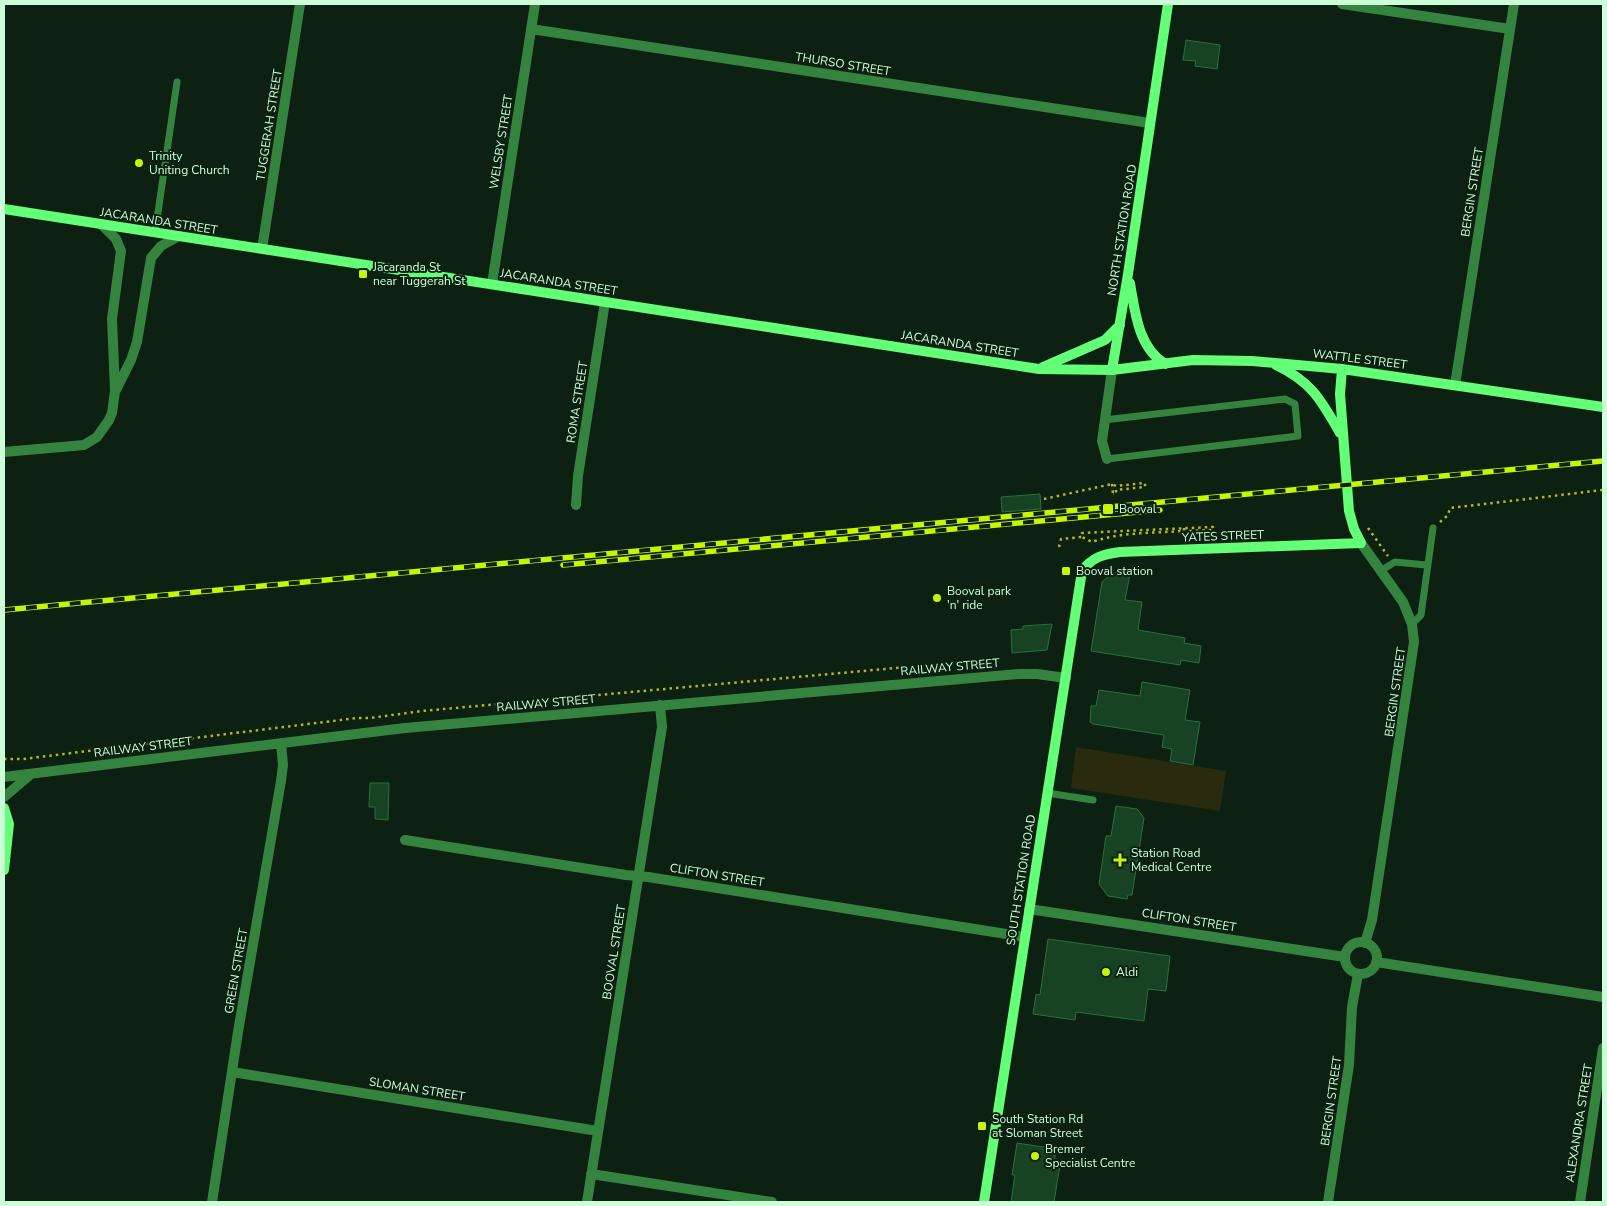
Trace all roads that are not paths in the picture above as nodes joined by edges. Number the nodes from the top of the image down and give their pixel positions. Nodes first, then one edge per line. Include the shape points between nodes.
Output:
1 (300, 4) edge
2 (535, 4) edge
3 (1168, 4) edge
4 (1342, 4) edge
5 (1514, 4) edge
6 (532, 29) junction
7 (1510, 29) junction
8 (177, 82) dead end
9 (1150, 124) junction
10 (4, 209) edge
11 (101, 224) junction
12 (155, 232) junction
13 (179, 236) junction
14 (262, 249) junction
15 (1128, 274) junction
16 (492, 284) junction
17 (605, 302) junction
18 (1120, 324) junction
19 (1271, 362) junction
20 (1165, 364) junction
21 (1039, 368) junction
22 (1342, 368) junction
23 (1112, 370) junction
24 (1455, 385) junction
25 (115, 391) junction
26 (1603, 407) edge
27 (1104, 420) junction
28 (1342, 436) junction
29 (4, 452) edge
30 (1107, 459) joint
31 (576, 505) dead end
32 (1433, 528) road end
33 (1361, 543) junction
34 (1088, 564) joint
35 (1426, 565) junction
36 (1380, 571) junction
37 (1412, 624) junction
38 (1066, 678) junction
39 (660, 705) junction
40 (281, 743) junction
41 (31, 775) junction
42 (4, 778) edge
43 (1048, 793) junction
44 (4, 797) edge
45 (1093, 800) dead end
46 (4, 808) edge
47 (405, 840) dead end
48 (4, 870) edge
49 (638, 876) junction
50 (1029, 909) junction
51 (1025, 937) junction
52 (1365, 943) junction
53 (1345, 957) junction
54 (1376, 962) junction
55 (1358, 974) junction
56 (1603, 997) edge
57 (1603, 1048) edge
58 (232, 1072) junction
59 (598, 1131) junction
60 (591, 1174) junction
61 (212, 1202) edge
62 (587, 1202) edge
63 (772, 1202) edge
64 (984, 1202) edge
65 (1328, 1202) edge
66 (1580, 1202) edge

1 - 14 street, TUGGERAH STREET
2 - 6 street, WELSBY STREET
3 - 9 street, NORTH STATION ROAD
4 - 7 street
5 - 7 street, BERGIN STREET
6 - 9 street, THURSO STREET
6 - 16 street, WELSBY STREET
7 - 24 street, BERGIN STREET
8 - 12 lane
9 - 15 street, NORTH STATION ROAD
10 - 11 street, JACARANDA STREET
11 - 12 street, JACARANDA STREET
11 - 25 street via 116,239 121,251 112,319
12 - 13 street, JACARANDA STREET
13 - 14 street, JACARANDA STREET
13 - 25 street via 161,246 151,258 137,342
14 - 16 street, JACARANDA STREET
15 - 18 street, NORTH STATION ROAD
15 - 20 street via 1142,336 1152,354
16 - 17 street, JACARANDA STREET
17 - 21 street, JACARANDA STREET
17 - 31 street, ROMA STREET
18 - 21 street via 1105,340
18 - 23 street, NORTH STATION ROAD
19 - 20 street, WATTLE STREET via 1193,360
19 - 22 street, WATTLE STREET
19 - 28 street via 1309,385 1322,400
20 - 23 street, WATTLE STREET
21 - 23 street, JACARANDA STREET
22 - 24 street, WATTLE STREET
22 - 28 street, BERGIN STREET
23 - 27 street, NORTH STATION ROAD
24 - 26 street, WATTLE STREET
25 - 29 street via 109,420 91,442
27 - 30 street, NORTH STATION ROAD via 1102,441
27 - 30 lane via 1285,399 1295,404 1298,436
28 - 33 street, BERGIN STREET via 1349,511
32 - 35 lane
33 - 34 street, YATES STREET via 1120,552 1103,555
33 - 36 street, BERGIN STREET
34 - 38 street, SOUTH STATION ROAD via 1081,576
35 - 36 lane via 1392,563
35 - 37 lane via 1421,615
36 - 37 street, BERGIN STREET via 1403,602
37 - 52 street, BERGIN STREET via 1412,663 1372,920
38 - 39 street, RAILWAY STREET via 1019,674
38 - 43 street, SOUTH STATION ROAD
39 - 40 street, RAILWAY STREET via 405,728
39 - 49 street, BOOVAL STREET via 662,727
40 - 41 street, RAILWAY STREET
40 - 58 street, GREEN STREET via 281,781
41 - 42 street, RAILWAY STREET
41 - 44 street
43 - 45 lane
43 - 50 street, SOUTH STATION ROAD
46 - 48 street via 9,824
47 - 49 street, CLIFTON STREET
49 - 51 street, CLIFTON STREET
49 - 59 street, BOOVAL STREET
50 - 51 street, SOUTH STATION ROAD
50 - 53 street, CLIFTON STREET
51 - 64 street, SOUTH STATION ROAD
52 - 53 street via 1352,945
52 - 54 street via 1374,950
53 - 55 street via 1349,968
54 - 55 street via 1369,972
54 - 56 street
55 - 65 street, BERGIN STREET via 1352,1007 1349,1065
57 - 66 street, ALEXANDRA STREET
58 - 59 street, SLOMAN STREET
58 - 61 street, GREEN STREET
59 - 60 street, BOOVAL STREET
60 - 62 street, BOOVAL STREET
60 - 63 street

